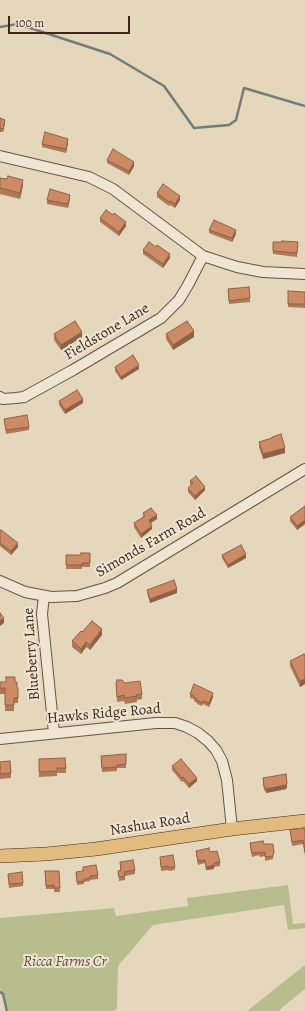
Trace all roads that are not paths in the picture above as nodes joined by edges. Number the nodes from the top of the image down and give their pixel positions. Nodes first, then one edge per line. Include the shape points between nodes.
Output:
1 (0, 156) edge
2 (203, 256) junction
3 (305, 274) edge
4 (0, 397) edge
5 (305, 469) edge
6 (0, 581) edge
7 (44, 596) junction
8 (54, 733) junction
9 (0, 739) edge
10 (305, 821) edge
11 (232, 829) junction
12 (0, 856) edge

1 - 2 street via 89,177 112,189
2 - 3 street via 263,272
2 - 4 street, Fieldstone Lane via 179,300 161,318 24,397
5 - 7 street, Simonds Farm Road via 117,583 77,596
6 - 7 street, Simonds Farm Road via 18,590
7 - 8 street, Blueberry Lane via 42,614
8 - 9 street, Hawks Ridge Road
8 - 11 street, Hawks Ridge Road via 162,722 174,723 193,730 212,745 222,761 227,780
10 - 11 main road, Nashua Road
11 - 12 main road, Nashua Road via 96,849

